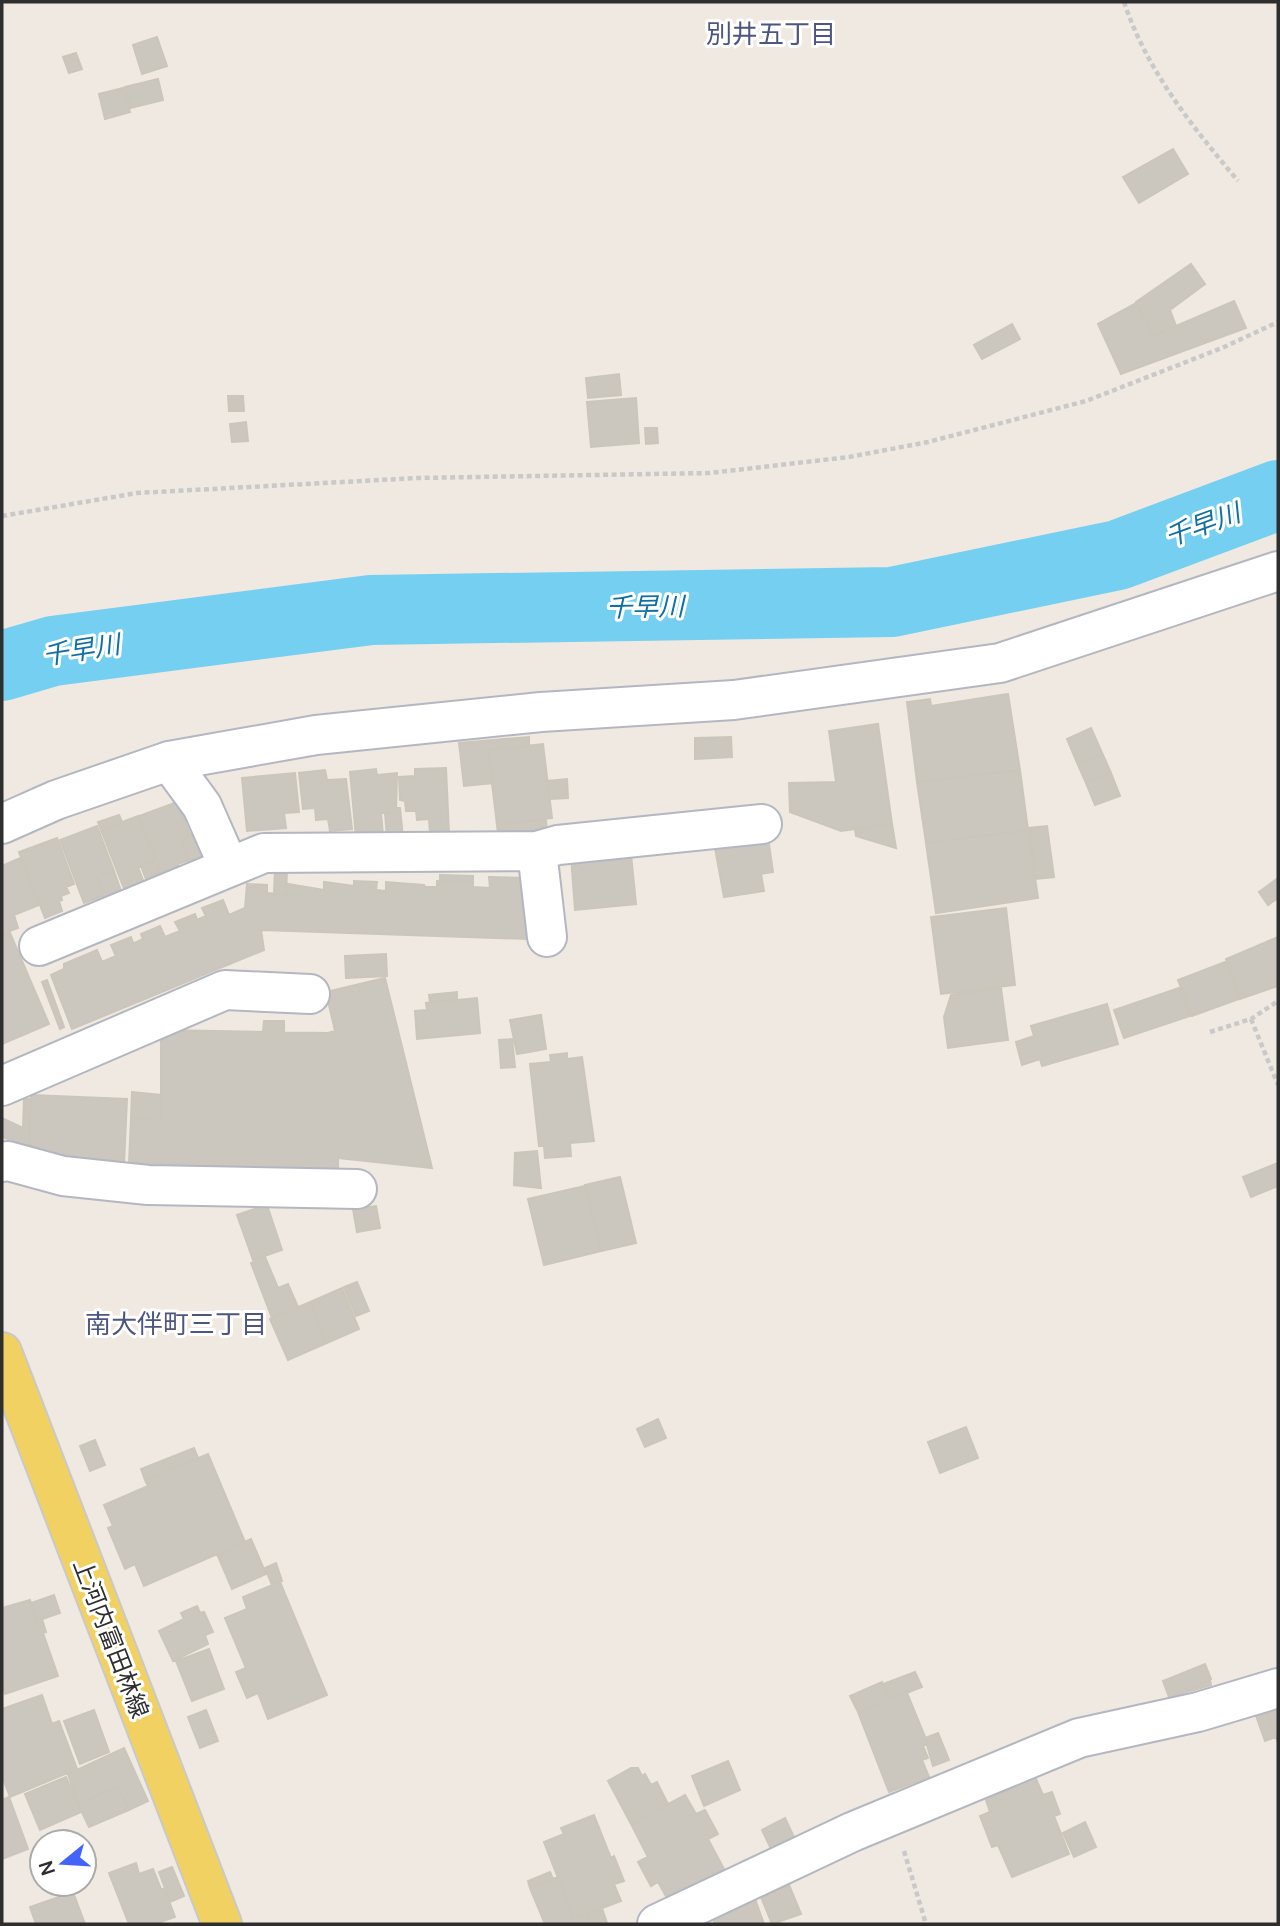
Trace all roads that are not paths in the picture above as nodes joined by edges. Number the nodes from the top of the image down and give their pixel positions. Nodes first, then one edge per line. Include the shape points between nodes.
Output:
1 (1278, 571) edge
2 (169, 761) junction
3 (2, 824) edge
4 (762, 824) dead end
5 (537, 851) junction
6 (228, 865) junction
7 (547, 937) dead end
8 (39, 946) dead end
9 (310, 994) dead end
10 (2, 1086) edge
11 (2, 1162) edge
12 (357, 1189) dead end
13 (2, 1352) edge
14 (1278, 1688) edge
15 (222, 1924) edge
16 (657, 1924) edge

1 - 2 street via 1000,663 734,700 541,712 316,735
2 - 3 street
2 - 6 street via 202,806
4 - 5 street
5 - 6 street via 264,853
5 - 7 street
6 - 8 street
9 - 10 street via 225,990
11 - 12 street via 63,1176 148,1185
13 - 15 main road, 上河内富田林線
14 - 16 street via 1198,1712 1079,1738 894,1814

